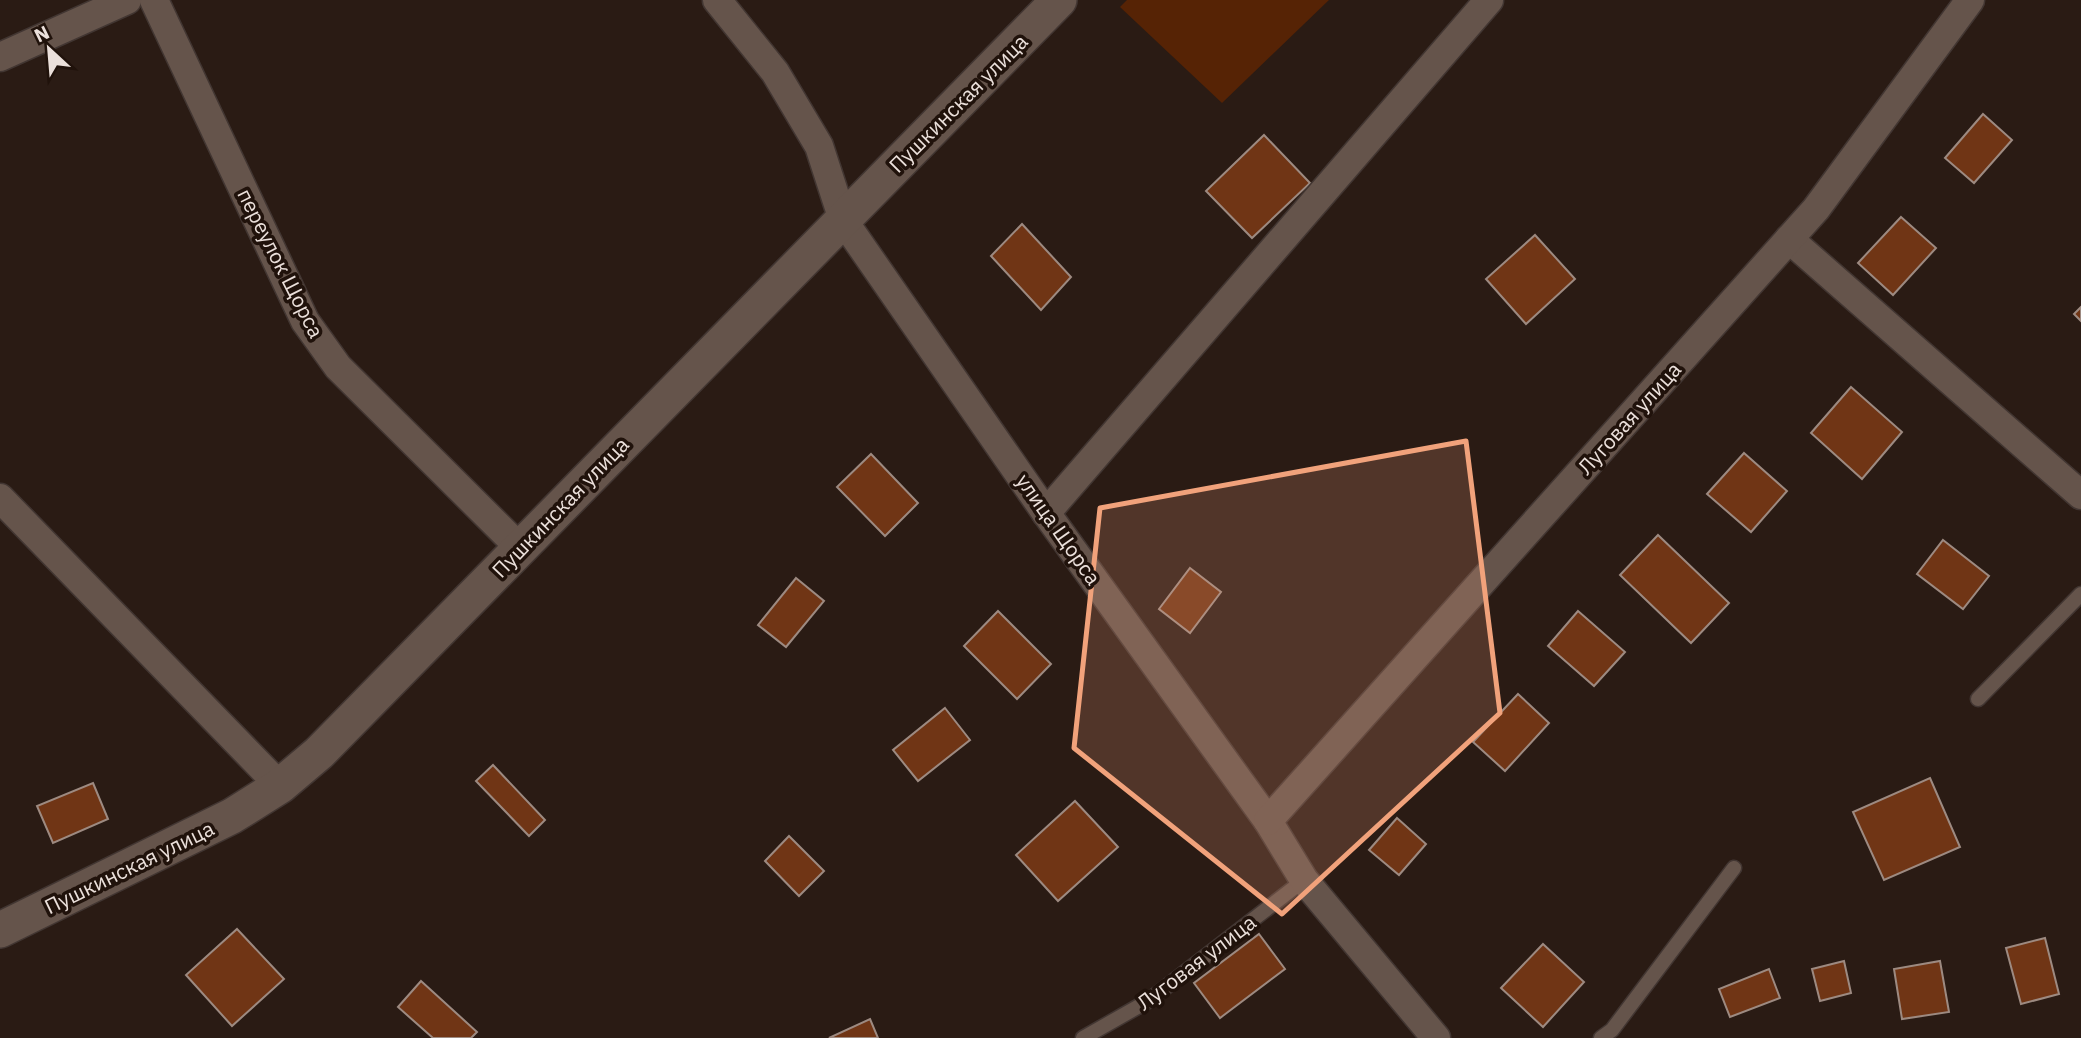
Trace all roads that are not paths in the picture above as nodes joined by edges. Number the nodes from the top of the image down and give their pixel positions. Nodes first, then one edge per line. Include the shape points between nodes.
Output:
1 (127, 0) edge
2 (154, 0) edge
3 (717, 0) edge
4 (1059, 0) edge
5 (1489, 0) edge
6 (1970, 0) edge
7 (0, 57) edge
8 (843, 219) junction
9 (1789, 239) junction
10 (2081, 495) edge
11 (0, 498) edge
12 (1046, 513) junction
13 (520, 548) junction
14 (2081, 594) edge
15 (1978, 699) dead end
16 (280, 786) junction
17 (1268, 821) junction
18 (1734, 868) dead end
19 (1304, 880) junction
20 (0, 930) edge
21 (1083, 1038) edge
22 (1436, 1038) edge
23 (1601, 1038) edge

1 - 7 street
2 - 13 street, переулок Щорса via 305,321 338,367
3 - 8 street, улица Щорса via 775,72 820,146
4 - 8 street, Пушкинская улица
5 - 12 street
6 - 9 street, Луговая улица
8 - 12 street, улица Щорса
8 - 13 street, Пушкинская улица
9 - 10 street
9 - 17 street, Луговая улица
11 - 16 street
12 - 17 street, улица Щорса
13 - 16 street, Пушкинская улица via 319,753
14 - 15 lane
16 - 20 street, Пушкинская улица via 232,816
17 - 19 street, улица Щорса
18 - 23 lane via 1612,1030
19 - 21 lane, Луговая улица via 1148,1001
19 - 22 street, улица Щорса

